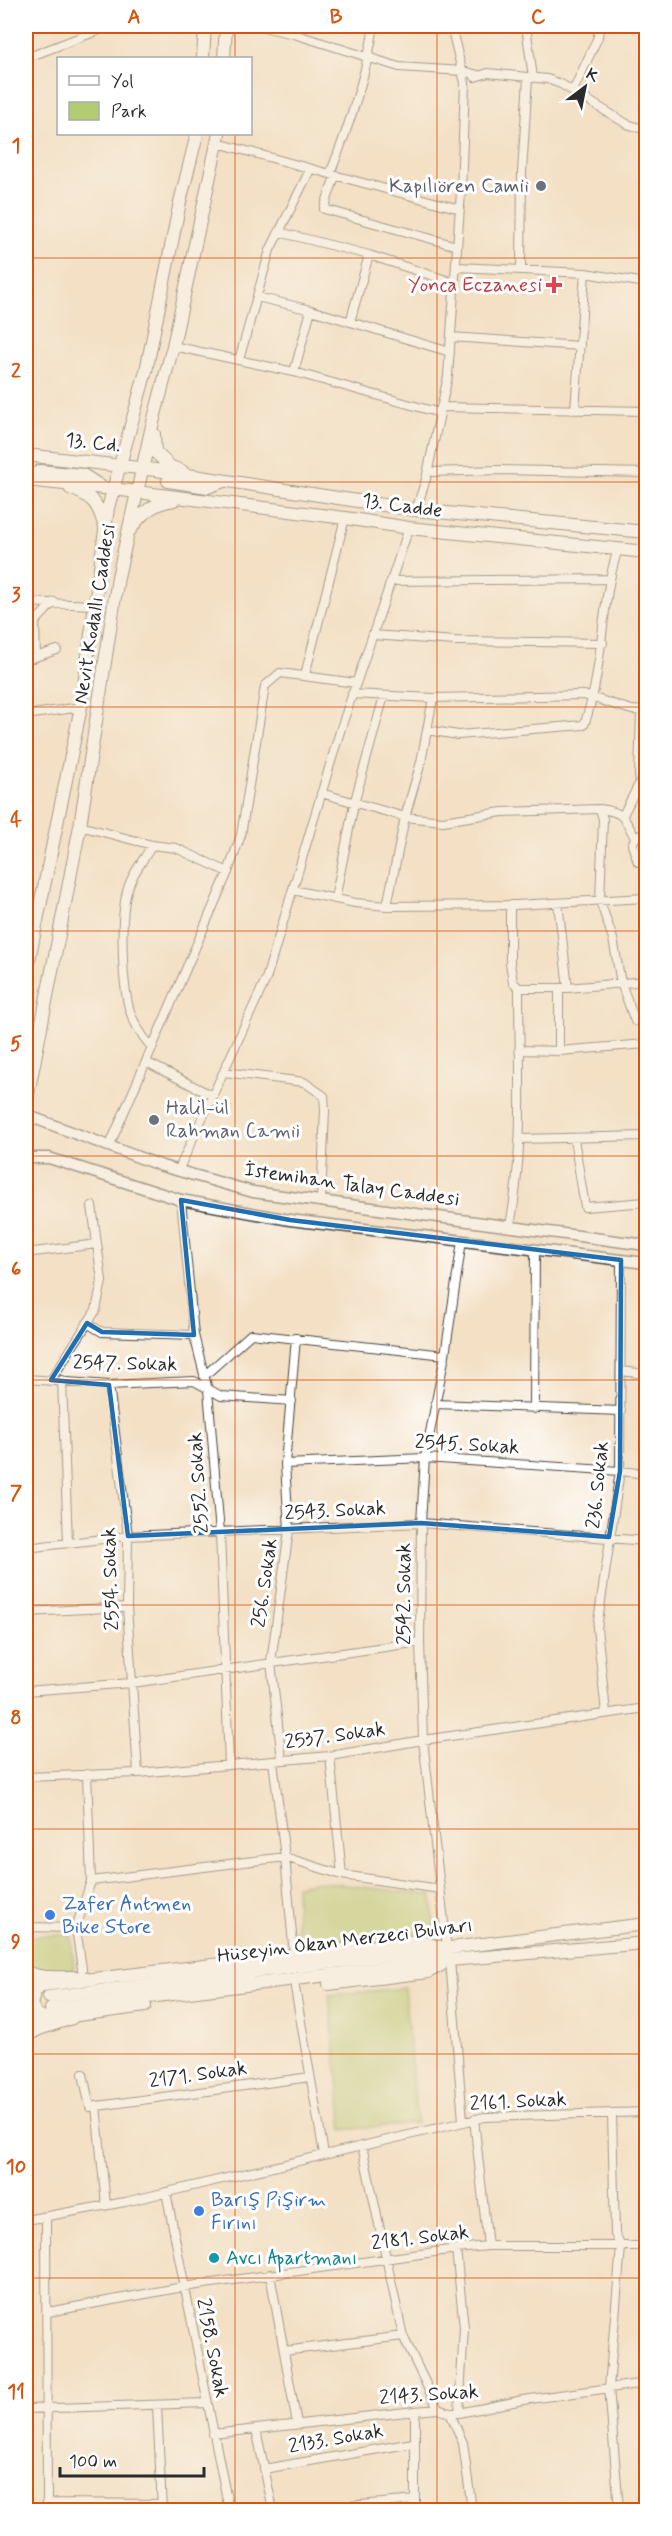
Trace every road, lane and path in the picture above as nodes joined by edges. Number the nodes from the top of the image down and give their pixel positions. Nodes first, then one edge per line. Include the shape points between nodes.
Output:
1 (205, 26) edge
2 (226, 26) edge
3 (259, 26) edge
4 (374, 26) edge
5 (451, 26) edge
6 (526, 26) edge
7 (599, 26) edge
8 (107, 27) edge
9 (203, 57) edge
10 (224, 57) edge
11 (369, 57) junction
12 (26, 58) edge
13 (463, 71) junction
14 (478, 75) junction
15 (530, 78) junction
16 (465, 83) junction
17 (573, 91) junction
18 (646, 130) edge
19 (197, 135) edge
20 (218, 139) edge
21 (310, 170) junction
22 (332, 175) junction
23 (460, 209) junction
24 (279, 232) junction
25 (457, 246) junction
26 (369, 255) junction
27 (456, 267) junction
28 (521, 269) junction
29 (585, 273) junction
30 (455, 283) junction
31 (646, 283) edge
32 (257, 297) junction
33 (311, 310) junction
34 (350, 322) junction
35 (451, 337) junction
36 (173, 346) junction
37 (580, 346) junction
38 (450, 352) junction
39 (239, 360) junction
40 (294, 372) junction
41 (441, 410) junction
42 (575, 410) junction
43 (646, 411) edge
44 (153, 421) junction
45 (26, 455) edge
46 (119, 466) junction
47 (142, 469) junction
48 (156, 470) junction
49 (428, 471) junction
50 (646, 473) edge
51 (194, 476) junction
52 (26, 480) edge
53 (225, 481) junction
54 (57, 483) junction
55 (108, 488) junction
56 (137, 492) junction
57 (187, 498) junction
58 (133, 509) junction
59 (416, 510) junction
60 (345, 518) junction
61 (409, 528) junction
62 (105, 529) junction
63 (646, 532) edge
64 (127, 535) junction
65 (618, 549) junction
66 (646, 552) edge
67 (119, 574) junction
68 (608, 579) junction
69 (391, 581) junction
70 (26, 602) edge
71 (54, 602) junction
72 (93, 605) junction
73 (373, 635) junction
74 (603, 643) junction
75 (57, 650) dead end
76 (36, 657) junction
77 (26, 660) edge
78 (305, 675) junction
79 (356, 683) junction
80 (352, 694) junction
81 (384, 696) junction
82 (591, 697) junction
83 (433, 698) junction
84 (81, 707) junction
85 (644, 711) edge
86 (26, 715) edge
87 (427, 730) junction
88 (643, 785) edge
89 (321, 793) junction
90 (354, 804) junction
91 (600, 809) junction
92 (623, 815) junction
93 (405, 817) junction
94 (81, 826) junction
95 (646, 832) edge
96 (635, 838) junction
97 (152, 845) junction
98 (646, 861) edge
99 (228, 872) junction
100 (293, 890) junction
101 (646, 898) edge
102 (335, 899) junction
103 (600, 901) junction
104 (558, 903) junction
105 (510, 905) junction
106 (387, 906) junction
107 (26, 974) edge
108 (646, 981) edge
109 (621, 983) junction
110 (519, 988) junction
111 (563, 988) junction
112 (635, 1021) dead end
113 (646, 1044) edge
114 (152, 1048) junction
115 (519, 1050) junction
116 (559, 1051) junction
117 (146, 1062) junction
118 (224, 1072) junction
119 (213, 1096) junction
120 (26, 1105) edge
121 (26, 1114) edge
122 (646, 1136) edge
123 (26, 1138) edge
124 (574, 1138) junction
125 (520, 1139) junction
126 (109, 1147) junction
127 (26, 1158) edge
128 (178, 1171) junction
129 (181, 1200) junction
130 (321, 1200) junction
131 (646, 1202) edge
132 (92, 1206) dead end
133 (510, 1226) junction
134 (462, 1241) junction
135 (97, 1244) junction
136 (646, 1245) edge
137 (535, 1249) junction
138 (26, 1253) edge
139 (621, 1260) junction
140 (646, 1263) edge
141 (87, 1323) junction
142 (194, 1335) junction
143 (296, 1338) junction
144 (445, 1355) junction
145 (621, 1371) junction
146 (646, 1374) edge
147 (204, 1376) junction
148 (26, 1379) edge
149 (51, 1380) junction
150 (62, 1380) junction
151 (108, 1385) junction
152 (208, 1390) junction
153 (292, 1401) junction
154 (436, 1404) junction
155 (534, 1409) junction
156 (621, 1411) junction
157 (424, 1458) junction
158 (285, 1464) junction
159 (620, 1471) junction
160 (646, 1474) edge
161 (421, 1524) junction
162 (289, 1530) junction
163 (220, 1533) junction
164 (128, 1536) junction
165 (609, 1536) junction
166 (646, 1541) edge
167 (68, 1543) junction
168 (26, 1548) edge
169 (127, 1607) junction
170 (26, 1612) edge
171 (420, 1642) junction
172 (271, 1662) junction
173 (226, 1671) junction
174 (132, 1683) junction
175 (26, 1690) edge
176 (646, 1708) edge
177 (606, 1713) junction
178 (423, 1740) junction
179 (330, 1756) junction
180 (277, 1760) junction
181 (229, 1765) junction
182 (138, 1773) junction
183 (87, 1774) junction
184 (26, 1777) edge
185 (285, 1857) junction
186 (342, 1875) junction
187 (92, 1881) junction
188 (440, 1889) junction
189 (646, 1924) edge
190 (26, 1927) edge
191 (76, 1928) junction
192 (646, 1943) edge
193 (449, 1954) junction
194 (294, 1956) junction
195 (82, 1969) dead end
196 (26, 1971) edge
197 (93, 1979) junction
198 (44, 1984) junction
199 (26, 1987) edge
200 (295, 1988) junction
201 (49, 2008) junction
202 (82, 2014) junction
203 (26, 2022) edge
204 (26, 2036) edge
205 (83, 2074) dead end
206 (310, 2077) junction
207 (93, 2107) junction
208 (646, 2112) edge
209 (612, 2114) junction
210 (474, 2119) junction
211 (463, 2121) junction
212 (362, 2146) junction
213 (324, 2154) junction
214 (166, 2192) junction
215 (106, 2205) junction
216 (46, 2217) junction
217 (26, 2220) edge
218 (488, 2246) junction
219 (646, 2246) edge
220 (621, 2247) junction
221 (456, 2250) junction
222 (385, 2259) junction
223 (270, 2274) junction
224 (183, 2287) junction
225 (48, 2312) junction
226 (403, 2336) junction
227 (284, 2351) junction
228 (646, 2383) edge
229 (609, 2387) junction
230 (206, 2403) junction
231 (157, 2405) junction
232 (26, 2409) edge
233 (47, 2409) junction
234 (438, 2409) junction
235 (415, 2411) junction
236 (455, 2413) junction
237 (297, 2424) junction
238 (256, 2429) junction
239 (213, 2434) junction
240 (413, 2443) junction
241 (264, 2469) junction
242 (415, 2500) junction
243 (47, 2507) edge
244 (162, 2507) edge
245 (229, 2511) edge
246 (273, 2511) edge
247 (306, 2511) edge
248 (415, 2511) edge
249 (472, 2511) edge
250 (619, 2511) edge

1 - 9 main road
2 - 10 main road
3 - 11 street
4 - 11 street
5 - 13 street
6 - 15 street
7 - 17 street via 598,37
8 - 12 street
11 - 13 street via 399,67
11 - 22 street
13 - 14 street
13 - 16 street
14 - 15 street
14 - 16 street
15 - 17 street via 547,79
15 - 28 street via 522,172
16 - 23 street
17 - 18 street via 627,124
19 - 46 main road, Nevit Kodallı Caddesi via 146,371
20 - 21 street via 225,145
20 - 36 main road, Nevit Kodallı Caddesi
21 - 22 street
21 - 24 street
22 - 23 street
22 - 25 street via 324,209
23 - 25 street
24 - 26 street
24 - 32 street
25 - 27 street
26 - 30 street
26 - 34 street
27 - 28 street
27 - 30 street
28 - 29 street
29 - 31 street
29 - 37 street
30 - 35 street
32 - 33 street
32 - 39 street
33 - 34 street
33 - 40 street
34 - 38 street
35 - 37 street
35 - 38 street
36 - 39 street
36 - 44 main road, Nevit Kodallı Caddesi
37 - 42 street
38 - 41 street
39 - 40 street
40 - 41 street
41 - 42 street
41 - 49 street
42 - 43 street
44 - 47 main road, Nevit Kodallı Caddesi
44 - 51 main road via 155,452 171,467
45 - 46 main road, 13. Cd.
46 - 47 main road, 13. Cd.
46 - 55 main road, Nevit Kodallı Caddesi
47 - 48 main road, 13. Cd.
47 - 56 main road, Nevit Kodallı Caddesi
48 - 51 main road, 13. Cadde
48 - 53 main road via 168,481 208,487
49 - 50 street
49 - 59 street
51 - 53 main road, 13. Cadde
52 - 54 main road
52 - 55 main road via 40,471 83,475
53 - 59 main road, 13. Cadde
54 - 55 main road
54 - 62 main road via 82,493 99,507
55 - 56 main road
55 - 62 main road, Nevit Kodallı Caddesi
56 - 57 main road, 13. Cadde
56 - 58 main road, Nevit Kodallı Caddesi
57 - 60 main road, 13. Cadde
57 - 64 main road via 162,502 141,514
58 - 64 main road, Nevit Kodallı Caddesi
58 - 67 main road via 121,524 115,556
59 - 63 main road, 13. Cadde
60 - 61 main road, 13. Cadde
60 - 78 street
61 - 65 main road, 13. Cadde
61 - 69 street
62 - 72 main road, Nevit Kodallı Caddesi
64 - 67 main road, Nevit Kodallı Caddesi
65 - 66 main road, 13. Cadde
65 - 68 street
67 - 94 main road, Nevit Kodallı Caddesi
68 - 69 street
68 - 74 street
69 - 73 street
70 - 71 street
71 - 72 street
71 - 76 street via 35,622
72 - 84 main road, Nevit Kodallı Caddesi
73 - 74 street via 455,641
73 - 79 street
74 - 82 street
75 - 76 street
76 - 77 street
78 - 79 street
78 - 99 street via 280,673 265,686 241,836
79 - 80 street
80 - 81 street
80 - 89 street
81 - 83 street
81 - 90 street
82 - 83 street
82 - 85 street
82 - 87 street via 584,725 575,728 458,735
83 - 87 street
84 - 86 street
84 - 107 main road, Nevit Kodallı Caddesi
85 - 88 street
87 - 93 street
88 - 92 street
89 - 90 street
89 - 100 street
90 - 93 street
90 - 102 street
91 - 92 street
91 - 93 street via 502,812 443,821
91 - 103 street
92 - 96 street
93 - 106 street
94 - 97 street
94 - 120 main road, Nevit Kodallı Caddesi
95 - 96 street
96 - 98 street via 632,845 638,862
97 - 99 street via 176,848
97 - 114 street via 129,885 122,943 129,1008 139,1032
99 - 114 street
100 - 102 street
100 - 118 street via 266,979
101 - 103 street
102 - 106 street
103 - 104 street
103 - 109 street via 613,939
104 - 105 street
104 - 111 street
105 - 106 street
105 - 110 street via 510,963 513,982
108 - 109 street
109 - 111 street
109 - 112 street
110 - 111 street
110 - 115 street
111 - 116 street
113 - 116 street
114 - 117 street
115 - 116 street
115 - 125 street
117 - 119 street
117 - 126 street
118 - 119 street
118 - 130 street via 304,1082 324,1096
119 - 128 street
121 - 123 main road
121 - 126 street, İstemihan Talay Caddesi
122 - 124 street
124 - 125 street
124 - 131 street via 585,1207
125 - 133 street
126 - 128 street, İstemihan Talay Caddesi
127 - 129 street, İstemihan Talay Caddesi via 49,1158
128 - 130 street, İstemihan Talay Caddesi via 253,1192
129 - 134 street, İstemihan Talay Caddesi via 290,1220
129 - 142 street, 2552. Sokak
130 - 133 street, İstemihan Talay Caddesi
132 - 135 street
133 - 136 street, İstemihan Talay Caddesi
134 - 137 street, İstemihan Talay Caddesi
134 - 144 street, 2542. Sokak
135 - 138 street
135 - 141 street via 102,1281 96,1310
137 - 139 street, İstemihan Talay Caddesi
137 - 155 street
139 - 140 street, İstemihan Talay Caddesi
139 - 145 street, 236. Sokak
141 - 142 street via 102,1332
141 - 149 street
142 - 147 street, 2552. Sokak
143 - 144 street
143 - 147 street via 251,1334
143 - 153 street, 256. Sokak
144 - 154 street, 2542. Sokak
145 - 146 street
145 - 156 street, 236. Sokak
147 - 152 street, 2552. Sokak
148 - 149 street, 2547. Sokak
149 - 150 street, 2547. Sokak
150 - 151 street, 2547. Sokak
150 - 167 street
151 - 152 street, 2547. Sokak via 194,1381
151 - 164 street, 2554. Sokak
152 - 153 street, 2547. Sokak via 220,1396
152 - 163 street, 2552. Sokak
153 - 158 street, 256. Sokak
154 - 155 street
154 - 157 street, 2542. Sokak
155 - 156 street
156 - 159 street, 236. Sokak
157 - 158 street, 2545. Sokak
157 - 159 street, 2545. Sokak
157 - 161 street, 2542. Sokak
158 - 162 street, 256. Sokak
159 - 160 street, 2545. Sokak
159 - 165 street, 236. Sokak
161 - 162 street, 2543. Sokak
161 - 165 street, 2543. Sokak
161 - 171 street, 2542. Sokak
162 - 163 street, 2543. Sokak
162 - 172 street, 256. Sokak
163 - 164 street, 2543. Sokak
163 - 173 street, 2552. Sokak
164 - 167 street, 2543. Sokak
164 - 169 street, 2554. Sokak
165 - 166 street, 2543. Sokak
165 - 177 street, 236. Sokak via 597,1628
167 - 168 street, 2543. Sokak
169 - 170 street
169 - 174 street, 2554. Sokak
171 - 172 street
171 - 178 street, 2542. Sokak
172 - 173 street
172 - 180 street, 256. Sokak
173 - 174 street
173 - 181 street, 2552. Sokak
174 - 175 street
174 - 182 street, 2554. Sokak
176 - 177 street, 2537. Sokak
177 - 178 street, 2537. Sokak
178 - 179 street, 2537. Sokak
178 - 188 street, 2542. Sokak
179 - 180 street, 2537. Sokak
179 - 186 street
180 - 181 street, 2537. Sokak
180 - 185 street, 256. Sokak
181 - 182 street, 2537. Sokak
182 - 183 street, 2537. Sokak
183 - 184 street, 2537. Sokak
183 - 187 street
185 - 186 street
185 - 187 street
185 - 194 street, 256. Sokak
186 - 188 street
187 - 191 street
188 - 193 street, 2542. Sokak
189 - 193 main road, Hüseyin Okan Merzeci Bulvarı
190 - 191 street
191 - 195 street
192 - 193 main road, Hüseyin Okan Merzeci Bulvarı
193 - 194 main road via 417,1941
193 - 200 main road via 428,1972
193 - 201 main road, Hüseyin Okan Merzeci Bulvarı
193 - 211 street, 2542. Sokak
194 - 197 main road
196 - 197 main road via 48,1978
197 - 198 main road
198 - 199 main road
198 - 201 main road via 35,1991 31,2004 36,2014
200 - 202 main road
200 - 206 street
201 - 202 main road
201 - 203 main road
202 - 204 main road
205 - 207 street
206 - 207 street, 2171. Sokak
206 - 213 street
207 - 215 street
208 - 209 street, 2161. Sokak
209 - 210 street, 2161. Sokak
209 - 220 street via 615,2234
210 - 211 street, 2161. Sokak
210 - 218 street
211 - 212 street, 2161. Sokak
212 - 213 street, 2161. Sokak
212 - 222 street
213 - 214 street, 2161. Sokak
214 - 215 street, 2161. Sokak
214 - 224 street, 2158. Sokak
215 - 216 street, 2161. Sokak
216 - 217 street, 2161. Sokak
216 - 225 street
218 - 220 street, 2181. Sokak
218 - 221 street, 2181. Sokak
219 - 220 street, 2181. Sokak
220 - 229 street
221 - 222 street, 2181. Sokak
221 - 236 street via 464,2328
222 - 223 street, 2181. Sokak
222 - 226 street
223 - 224 street, 2181. Sokak
223 - 227 street
224 - 225 street, 2181. Sokak
224 - 230 street, 2158. Sokak
225 - 233 street
226 - 227 street
226 - 234 street
227 - 237 street
228 - 229 street, 2143. Sokak
229 - 236 street, 2143. Sokak
229 - 250 street
230 - 231 street
230 - 239 street, 2158. Sokak
231 - 233 street
231 - 244 street
232 - 233 street
233 - 243 street
234 - 235 street, 2143. Sokak
234 - 236 street, 2143. Sokak
235 - 237 street, 2143. Sokak
235 - 240 street
236 - 249 street
237 - 238 street, 2143. Sokak
238 - 239 street, 2143. Sokak
238 - 241 street
239 - 245 street, 2158. Sokak
240 - 241 street, 2133. Sokak
240 - 242 street
241 - 246 street
242 - 247 street
242 - 248 street
243 - 244 street

